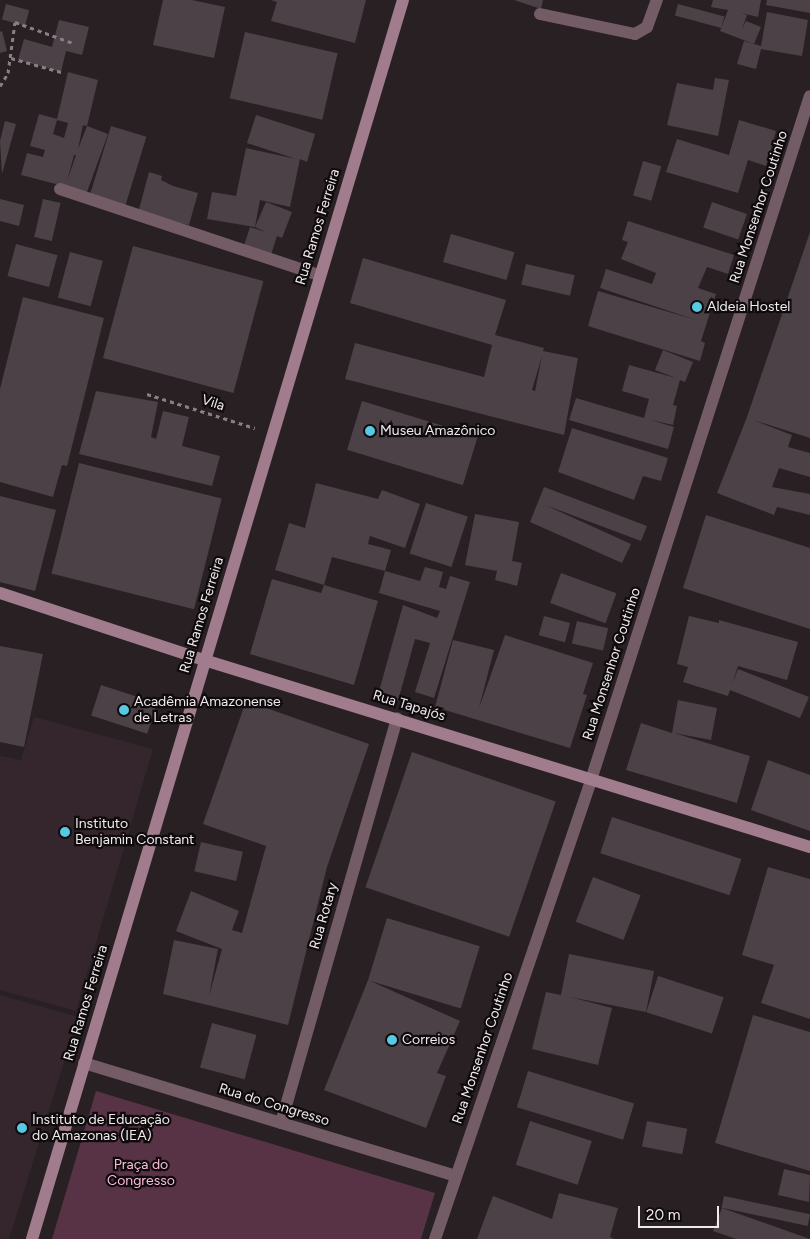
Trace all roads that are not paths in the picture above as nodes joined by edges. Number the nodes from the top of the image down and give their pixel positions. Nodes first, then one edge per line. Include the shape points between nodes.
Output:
1 (403, 0) edge
2 (657, 0) edge
3 (540, 14) dead end
4 (810, 96) edge
5 (60, 189) dead end
6 (319, 275) junction
7 (0, 593) edge
8 (204, 660) junction
9 (397, 718) junction
10 (591, 780) junction
11 (810, 847) edge
12 (84, 1063) junction
13 (281, 1123) junction
14 (455, 1176) junction
15 (32, 1239) edge
16 (435, 1239) edge

1 - 6 street, Rua Ramos Ferreira
2 - 3 street via 647,27 635,34
4 - 10 street, Rua Monsenhor Coutinho
5 - 6 street
6 - 8 street, Rua Ramos Ferreira
7 - 8 street, Rua Tapajós
8 - 9 street, Rua Tapajós
8 - 12 street, Rua Ramos Ferreira
9 - 10 street, Rua Tapajós
9 - 13 street, Rua Rotary
10 - 11 street, Rua Tapajós
10 - 14 street, Rua Monsenhor Coutinho
12 - 13 street, Rua do Congresso
12 - 15 street, Rua Ramos Ferreira
13 - 14 street, Rua do Congresso
14 - 16 street, Rua Monsenhor Coutinho

